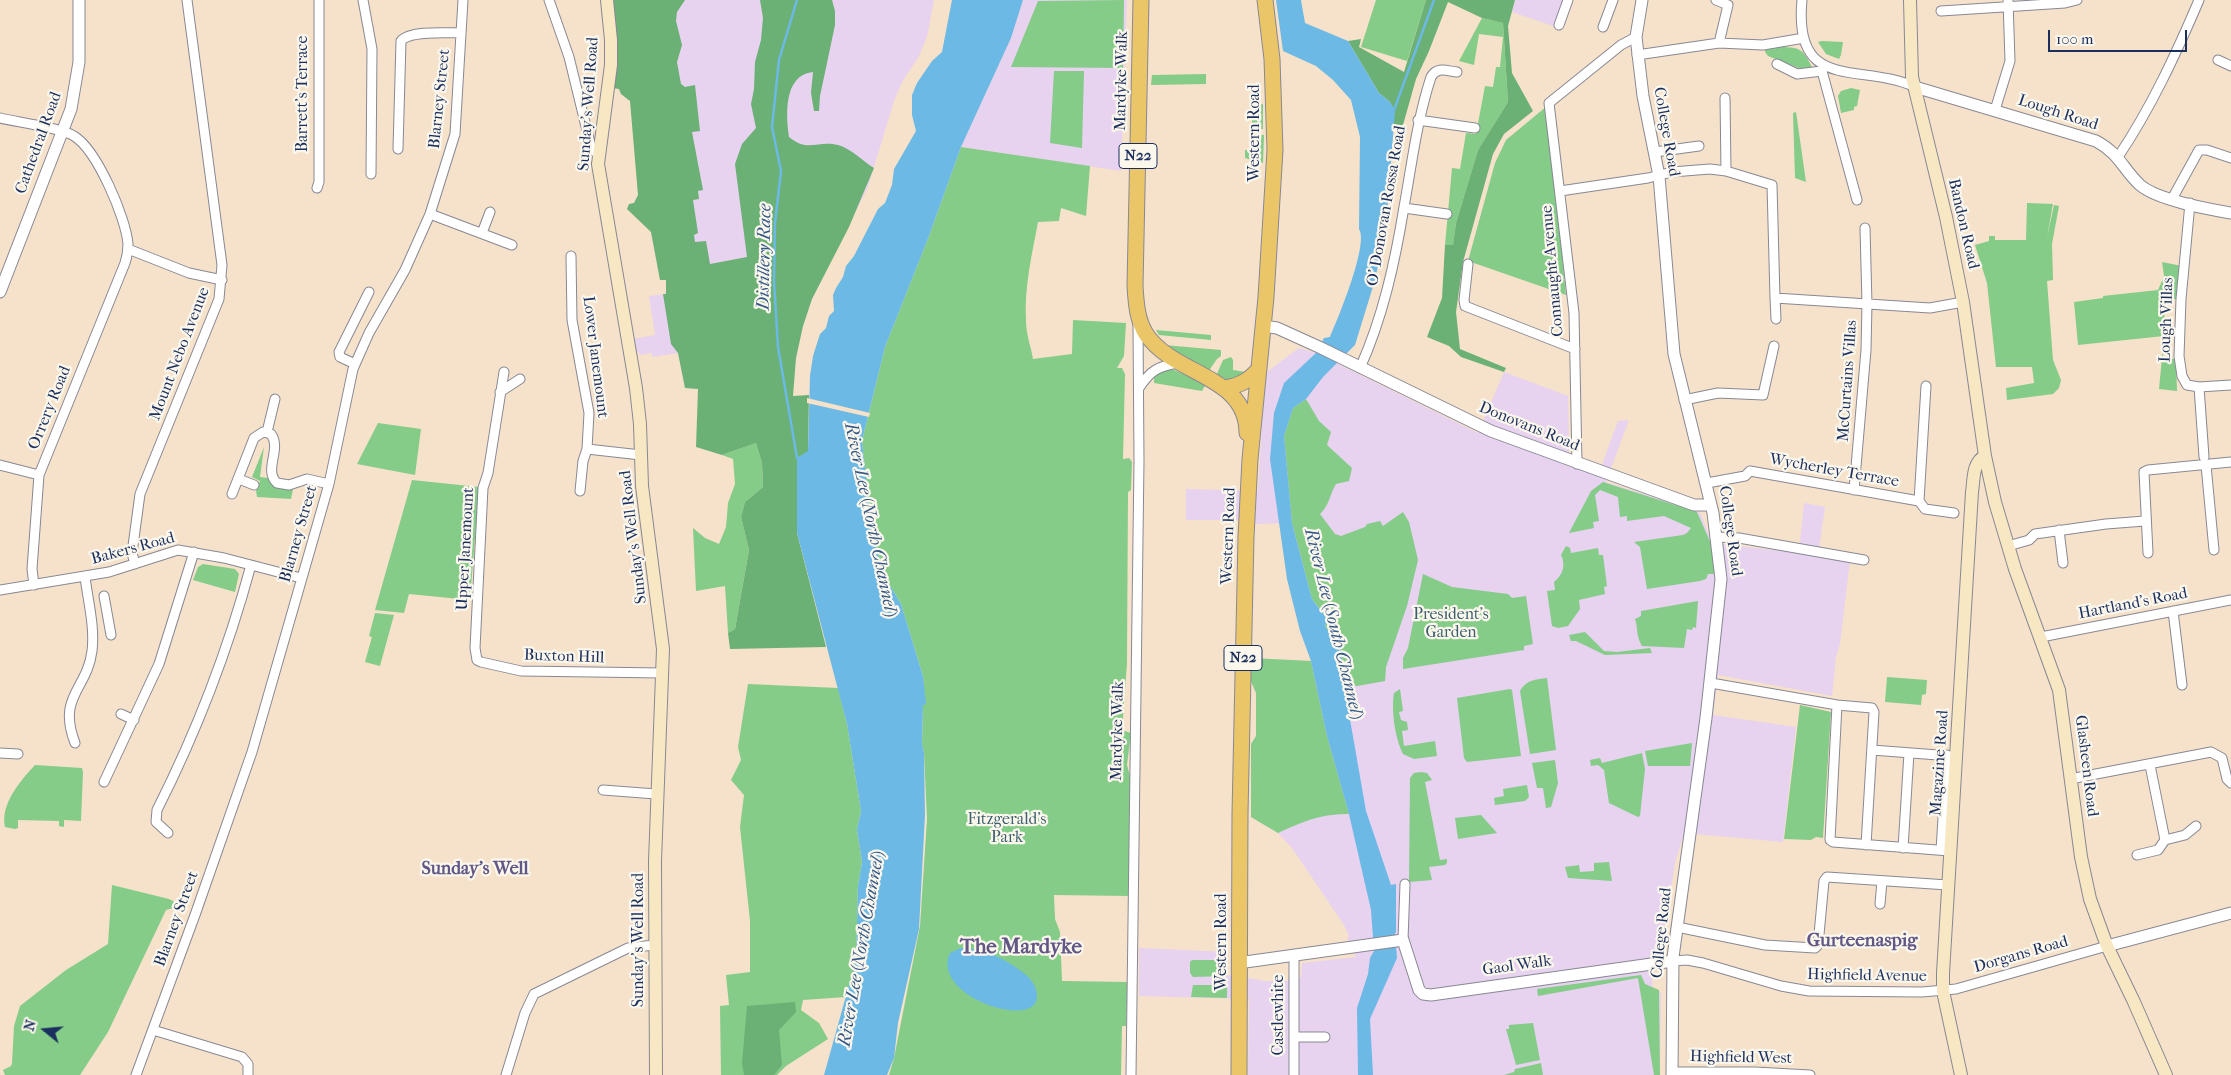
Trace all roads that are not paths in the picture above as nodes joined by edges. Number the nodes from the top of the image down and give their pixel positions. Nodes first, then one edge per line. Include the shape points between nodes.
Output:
1 (79, 0) edge
2 (188, 0) edge
3 (319, 0) edge
4 (363, 0) edge
5 (463, 0) edge
6 (550, 0) edge
7 (607, 0) edge
8 (1141, 0) edge
9 (1265, 0) edge
10 (1568, 0) edge
11 (1612, 0) edge
12 (1642, 0) edge
13 (1716, 0) edge
14 (1802, 0) edge
15 (1910, 0) edge
16 (2077, 0) edge
17 (2196, 3) edge
18 (2008, 4) edge
19 (1941, 11) dead end
20 (1559, 25) dead end
21 (1603, 27) dead end
22 (461, 33) junction
23 (1636, 37) junction
24 (1804, 38) junction
25 (1719, 43) junction
26 (1637, 55) junction
27 (2218, 60) dead end
28 (1777, 64) dead end
29 (2231, 66) edge
30 (1824, 69) junction
31 (1457, 72) dead end
32 (1915, 87) junction
33 (1725, 98) dead end
34 (1995, 110) junction
35 (0, 118) edge
36 (1418, 120) junction
37 (1475, 128) dead end
38 (63, 132) junction
39 (1698, 146) dead end
40 (398, 149) dead end
41 (1655, 152) junction
42 (598, 155) junction
43 (2118, 157) junction
44 (2231, 158) edge
45 (1726, 171) junction
46 (371, 174) dead end
47 (1659, 176) junction
48 (316, 188) dead end
49 (1560, 191) junction
50 (2172, 199) junction
51 (1857, 200) dead end
52 (2190, 203) junction
53 (1404, 208) junction
54 (490, 212) dead end
55 (2231, 213) edge
56 (430, 214) junction
57 (1447, 214) dead end
58 (1865, 228) dead end
59 (482, 233) junction
60 (512, 245) dead end
61 (128, 249) junction
62 (571, 256) dead end
63 (1468, 264) dead end
64 (222, 280) junction
65 (0, 292) edge
66 (369, 292) dead end
67 (1775, 298) junction
68 (1963, 302) junction
69 (1868, 304) junction
70 (1138, 312) junction
71 (1776, 319) dead end
72 (1263, 326) junction
73 (1774, 346) dead end
74 (1575, 349) junction
75 (1178, 363) junction
76 (354, 364) junction
77 (1360, 368) junction
78 (1259, 369) junction
79 (504, 372) dead end
80 (520, 379) dead end
81 (2231, 384) edge
82 (1926, 386) dead end
83 (2199, 387) junction
84 (1139, 388) junction
85 (1225, 388) junction
86 (500, 392) junction
87 (275, 400) dead end
88 (1684, 400) junction
89 (267, 432) junction
90 (587, 449) junction
91 (641, 455) junction
92 (1984, 456) junction
93 (1250, 459) junction
94 (2205, 461) junction
95 (2231, 462) edge
96 (1577, 464) junction
97 (0, 465) edge
98 (39, 475) junction
99 (239, 479) junction
100 (329, 484) junction
101 (1707, 484) junction
102 (254, 485) dead end
103 (1854, 490) junction
104 (580, 491) dead end
105 (232, 494) dead end
106 (1919, 501) junction
107 (1711, 505) junction
108 (1954, 513) dead end
109 (2145, 521) junction
110 (2058, 530) junction
111 (1717, 537) junction
112 (2008, 546) junction
113 (2214, 550) dead end
114 (194, 552) junction
115 (2148, 554) dead end
116 (1864, 560) dead end
117 (2063, 563) dead end
118 (135, 564) junction
119 (252, 564) junction
120 (85, 577) junction
121 (301, 578) junction
122 (34, 585) junction
123 (0, 590) edge
124 (104, 596) dead end
125 (2231, 600) edge
126 (106, 609) junction
127 (90, 610) junction
128 (2173, 611) junction
129 (110, 635) dead end
130 (2041, 637) junction
131 (475, 648) joint
132 (663, 674) junction
133 (1711, 683) junction
134 (2182, 685) dead end
135 (1838, 705) junction
136 (121, 714) dead end
137 (134, 720) junction
138 (75, 743) dead end
139 (1872, 750) junction
140 (0, 753) edge
141 (1909, 753) junction
142 (18, 754) dead end
143 (1952, 755) junction
144 (2150, 765) junction
145 (2070, 779) junction
146 (104, 782) dead end
147 (2231, 783) edge
148 (603, 790) dead end
149 (656, 794) junction
150 (2196, 826) dead end
151 (168, 833) dead end
152 (2165, 840) junction
153 (1866, 845) junction
154 (1903, 848) junction
155 (1946, 850) junction
156 (2137, 855) dead end
157 (1882, 881) junction
158 (1405, 884) dead end
159 (1948, 885) junction
160 (1880, 904) dead end
161 (2231, 913) edge
162 (1677, 927) junction
163 (1399, 941) junction
164 (654, 944) junction
165 (2107, 946) junction
166 (1294, 956) junction
167 (1673, 961) junction
168 (1238, 964) junction
169 (1943, 990) junction
170 (153, 1030) junction
171 (1295, 1037) junction
172 (1325, 1037) dead end
173 (1672, 1073) edge
174 (136, 1075) edge
175 (248, 1075) edge
176 (506, 1075) edge
177 (656, 1075) edge
178 (1131, 1075) edge
179 (1239, 1075) edge
180 (1294, 1075) edge
181 (1810, 1075) edge
182 (1961, 1075) edge
183 (2166, 1075) edge

1 - 38 street, Cathedral Road via 78,72
2 - 64 street, Mount Nebo Avenue
3 - 48 street, Barrett's Terrace via 319,182
4 - 46 street via 372,49
5 - 22 street, Blarney Street
6 - 42 street via 569,57 591,147
7 - 42 main road, Sunday's Well Road via 610,65
8 - 70 highway, Mardyke Walk / N22 via 1135,286
9 - 72 highway, Western Road / N22 via 1272,60 1275,150
10 - 20 street
11 - 21 street
12 - 23 street, College Road
13 - 25 street via 1728,5
14 - 24 street via 1800,20
15 - 32 main road, Bandon Road
16 - 18 street
17 - 43 street via 2180,45 2134,134
18 - 19 street
18 - 34 street via 2010,61
22 - 40 street via 406,36 401,41
22 - 56 street, Blarney Street via 454,140
23 - 26 street, College Road
23 - 49 street, Connaught Avenue via 1549,103
24 - 25 street via 1763,45
24 - 30 street
25 - 26 street
26 - 41 street, College Road
27 - 29 street
28 - 30 street via 1797,74
30 - 32 street via 1905,82
30 - 51 street
31 - 36 street, O' Donovan Rossa Road via 1434,72
32 - 34 street, Lough Road
32 - 68 main road, Bandon Road
33 - 45 street
34 - 43 street, Lough Road via 2082,136 2103,145
35 - 38 street
36 - 37 street
36 - 53 street, O' Donovan Rossa Road
38 - 61 street via 74,135 103,172
38 - 65 street, Cathedral Road
39 - 41 street
41 - 47 street, College Road
42 - 91 main road, Sunday's Well Road via 636,388
43 - 50 street, Lough Road via 2134,179 2152,194
44 - 50 street via 2199,150
45 - 47 street via 1682,171
45 - 67 street via 1772,185
47 - 49 street, Connaught Avenue
47 - 88 street, College Road via 1674,354
49 - 74 street, Connaught Avenue via 1571,278
50 - 52 street, Lough Road
52 - 55 street, Lough Road
52 - 83 street, Lough Villas via 2179,356 2187,385
53 - 57 street
53 - 77 street, O' Donovan Rossa Road via 1382,312
54 - 59 street
56 - 59 street
56 - 76 street, Blarney Street via 405,270
58 - 69 street, McCurtains Villas
59 - 60 street
61 - 64 street via 189,273
61 - 98 street, Orrery Road
62 - 90 street, Lower Janemount via 572,320 589,413
63 - 74 street, Connaught Avenue via 1465,306
64 - 118 street, Mount Nebo Avenue via 216,307 139,497 132,553
66 - 76 street via 338,352 340,358
67 - 69 street, McCurtains Villas
67 - 71 street
68 - 69 street, McCurtains Villas via 1930,308
68 - 92 main road, Bandon Road
69 - 103 street, McCurtains Villas
70 - 75 highway, Mardyke Walk / N22 via 1146,334
70 - 84 street, Mardyke Walk
72 - 77 street, Donovans Road via 1277,328
72 - 78 highway, Western Road / N22
73 - 88 street via 1763,395 1718,393
74 - 96 street, Connaught Avenue
75 - 84 street via 1153,370
75 - 85 highway, Mardyke Walk / N22
76 - 100 street, Blarney Street
77 - 96 street, Donovans Road via 1479,426
78 - 85 highway via 1248,381
78 - 93 highway, Western Road / N22
79 - 86 street, Upper Janemount
80 - 86 street
81 - 83 street
82 - 106 street
83 - 94 street
84 - 178 street, Mardyke Walk
85 - 93 highway, N22 via 1243,408
86 - 131 street, Upper Janemount via 488,473 483,484
87 - 89 street
88 - 101 street, College Road
89 - 99 street via 254,438
89 - 100 street via 276,441 272,474 275,481 285,486 307,479
90 - 91 street
90 - 104 street, Lower Janemount
91 - 132 main road, Sunday's Well Road
92 - 112 main road, Glasheen Road
92 - 143 main road, Magazine Road via 1976,464 1972,492
93 - 168 highway, Western Road / N22 via 1243,625
94 - 95 street
94 - 109 street via 2144,472
94 - 113 street
96 - 107 street, Donovans Road via 1696,506
97 - 98 street
98 - 122 street, Orrery Road via 32,569
99 - 102 street
99 - 105 street
100 - 121 street, Blarney Street
101 - 103 street, Wycherley Terrace via 1745,476 1750,471
101 - 107 street, College Road
103 - 106 street, Wycherley Terrace
106 - 108 street, Wycherley Terrace via 1925,509
107 - 111 street, College Road
109 - 110 street
109 - 115 street
110 - 112 street via 2034,534 2029,540
110 - 117 street
111 - 116 street via 1740,538
111 - 133 street, College Road via 1721,590
112 - 130 main road, Glasheen Road
114 - 118 street, Bakers Road via 178,550
114 - 119 street, Bakers Road
114 - 137 street via 165,648
118 - 120 street, Bakers Road
119 - 121 street, Bakers Road
119 - 151 street via 211,692 157,810 156,822
120 - 122 street, Bakers Road
120 - 127 street
121 - 170 street, Blarney Street via 252,752
122 - 123 street, Bakers Road
124 - 126 street
125 - 128 street, Hartland's Road
126 - 127 street
126 - 129 street
127 - 138 street via 92,653 73,695 68,722
128 - 130 street, Hartland's Road
128 - 134 street
130 - 145 main road, Glasheen Road via 2060,696
131 - 132 street, Buxton Hill via 475,656 481,662 522,671
132 - 149 main road, Sunday's Well Road
133 - 135 street
133 - 162 street, College Road
135 - 139 street via 1873,710
135 - 153 street via 1829,838 1832,842
136 - 137 street
137 - 146 street
139 - 141 street
139 - 153 street
140 - 142 street
141 - 143 street
141 - 154 street
143 - 155 main road, Magazine Road
144 - 145 street
144 - 147 street via 2214,753 2222,758
144 - 152 street
145 - 165 main road, Glasheen Road via 2084,875
148 - 149 street
149 - 164 main road, Sunday's Well Road
150 - 152 street via 2185,836
152 - 156 street via 2158,850
153 - 154 street
154 - 155 street
155 - 159 main road, Magazine Road
157 - 159 street
157 - 160 street
157 - 162 street via 1825,878 1818,946 1815,948 1766,945
158 - 163 street, Gaol Walk
159 - 169 main road, Magazine Road
161 - 165 street
162 - 167 street, College Road
163 - 166 street
163 - 167 street, Gaol Walk via 1419,990 1429,995
164 - 176 street via 628,948 534,994
164 - 177 main road, Sunday's Well Road
165 - 169 street, Dorgans Road via 2032,969
165 - 183 main road, Glasheen Road
166 - 168 street
166 - 171 street, Castlewhite
167 - 169 street, Highfield Avenue via 1703,963 1809,992
167 - 173 street, College Road
168 - 179 highway, Western Road / N22
169 - 182 main road, Magazine Road
170 - 174 street, Blarney Street
170 - 175 street via 242,1057 248,1064
171 - 172 street
171 - 180 street, Castlewhite
173 - 181 street, Highfield West

